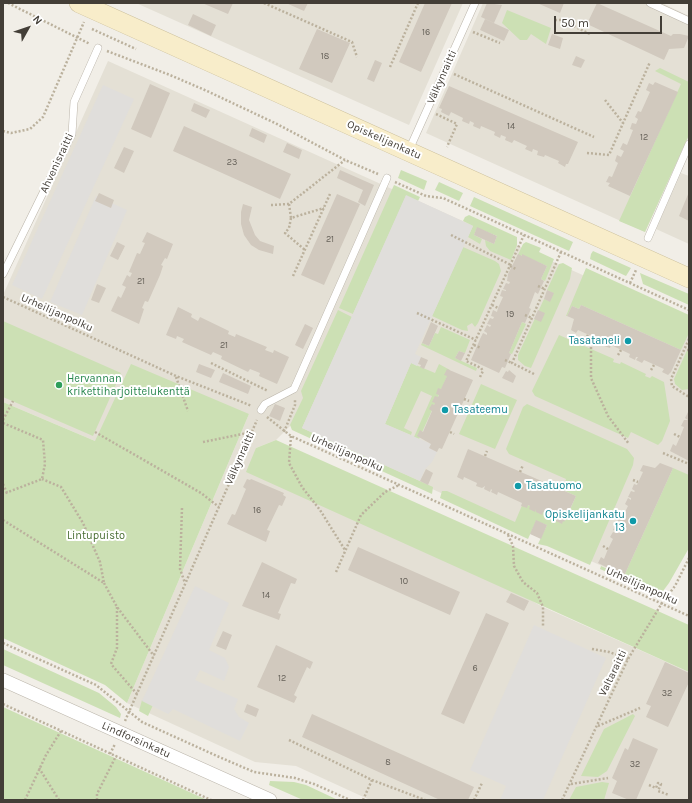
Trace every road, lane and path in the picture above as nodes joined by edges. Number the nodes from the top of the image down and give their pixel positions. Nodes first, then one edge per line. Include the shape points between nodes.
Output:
1 (8, 3) edge
2 (79, 3) edge
3 (264, 3) edge
4 (418, 3) edge
5 (475, 3) edge
6 (650, 3) edge
7 (555, 20) dead end
8 (689, 21) edge
9 (82, 24) dead end
10 (464, 28) junction
11 (590, 34) dead end
12 (77, 38) junction
13 (500, 43) dead end
14 (98, 48) junction
15 (136, 49) dead end
16 (357, 57) dead end
17 (650, 62) dead end
18 (390, 67) dead end
19 (445, 70) junction
20 (606, 100) dead end
21 (427, 110) junction
22 (623, 123) junction
23 (3, 131) edge
24 (594, 137) dead end
25 (689, 144) edge
26 (447, 147) dead end
27 (409, 150) junction
28 (587, 153) dead end
29 (345, 160) junction
30 (387, 178) junction
31 (330, 194) dead end
32 (289, 204) junction
33 (271, 205) dead end
34 (324, 208) junction
35 (292, 218) junction
36 (451, 235) dead end
37 (524, 235) junction
38 (648, 238) dead end
39 (305, 250) junction
40 (561, 252) junction
41 (510, 266) junction
42 (516, 269) dead end
43 (3, 274) edge
44 (293, 276) dead end
45 (689, 278) edge
46 (538, 286) dead end
47 (545, 289) junction
48 (3, 298) edge
49 (492, 305) junction
50 (498, 308) dead end
51 (689, 310) edge
52 (417, 313) dead end
53 (525, 315) dead end
54 (532, 318) junction
55 (588, 335) dead end
56 (689, 339) edge
57 (476, 340) junction
58 (586, 340) dead end
59 (591, 343) dead end
60 (474, 345) junction
61 (481, 348) dead end
62 (621, 350) dead end
63 (618, 355) dead end
64 (506, 360) dead end
65 (211, 363) dead end
66 (512, 363) junction
67 (654, 365) dead end
68 (652, 370) dead end
69 (534, 374) dead end
70 (176, 376) junction
71 (480, 377) dead end
72 (294, 389) junction
73 (689, 397) edge
74 (275, 399) junction
75 (464, 399) dead end
76 (12, 401) dead end
77 (469, 401) dead end
78 (261, 410) junction
79 (188, 411) dead end
80 (3, 422) edge
81 (96, 432) dead end
82 (252, 432) junction
83 (284, 432) junction
84 (450, 432) dead end
85 (454, 434) dead end
86 (674, 434) dead end
87 (291, 436) junction
88 (680, 437) dead end
89 (203, 442) dead end
90 (629, 444) dead end
91 (487, 451) dead end
92 (663, 453) dead end
93 (485, 456) dead end
94 (689, 464) edge
95 (523, 465) dead end
96 (520, 472) dead end
97 (42, 479) junction
98 (633, 480) dead end
99 (638, 482) dead end
100 (560, 483) dead end
101 (3, 484) edge
102 (399, 485) junction
103 (557, 488) dead end
104 (7, 493) junction
105 (3, 494) edge
106 (219, 507) junction
107 (182, 508) dead end
108 (618, 513) dead end
109 (624, 515) dead end
110 (3, 520) edge
111 (508, 534) junction
112 (603, 546) dead end
113 (608, 549) dead end
114 (345, 550) junction
115 (689, 558) edge
116 (336, 572) dead end
117 (104, 583) junction
118 (186, 584) junction
119 (662, 604) junction
120 (117, 607) junction
121 (689, 616) edge
122 (543, 627) dead end
123 (3, 643) edge
124 (592, 648) dead end
125 (154, 656) junction
126 (628, 659) junction
127 (3, 680) edge
128 (137, 694) junction
129 (3, 704) edge
130 (640, 708) dead end
131 (129, 713) junction
132 (597, 726) junction
133 (62, 731) junction
134 (120, 732) junction
135 (289, 740) dead end
136 (110, 754) junction
137 (116, 756) junction
138 (39, 768) junction
139 (608, 778) dead end
140 (372, 780) junction
141 (482, 783) dead end
142 (570, 784) junction
143 (649, 785) dead end
144 (669, 795) dead end
145 (24, 800) edge
146 (59, 800) edge
147 (97, 800) edge
148 (211, 800) edge
149 (270, 800) edge
150 (350, 800) edge
151 (364, 800) edge
152 (425, 800) edge
153 (474, 800) edge
154 (562, 800) edge

1 - 12 path
2 - 27 main road, Opiskelijankatu
3 - 16 path via 352,42
4 - 18 path
5 - 10 lane, Välkynraitti
6 - 8 lane
7 - 11 path via 561,20
9 - 15 path
10 - 13 path
10 - 19 lane, Välkynraitti
12 - 14 path
12 - 23 path via 43,116 30,130 11,133
14 - 29 path via 201,88
14 - 43 lane, Ahvenisraitti via 74,102 72,134
17 - 22 path
19 - 21 lane, Välkynraitti
19 - 24 path
20 - 22 path
21 - 26 path via 457,124
21 - 27 lane, Välkynraitti
22 - 28 path via 609,155
25 - 38 lane
27 - 45 main road, Opiskelijankatu
29 - 30 path
29 - 32 path
30 - 37 path via 426,196 443,198
30 - 72 lane
31 - 34 path
32 - 33 path
32 - 35 path
34 - 35 path
34 - 39 path
35 - 39 path via 290,228 285,233
36 - 41 path
37 - 40 path
37 - 41 path
39 - 44 path
40 - 47 path
40 - 51 path
41 - 42 path
41 - 49 path
46 - 47 path
47 - 54 path
48 - 70 path, Urheilijanpolku
49 - 50 path
49 - 57 path
52 - 57 path
53 - 54 path
54 - 66 path
55 - 58 path
56 - 73 path via 671,379 672,386
57 - 60 path
59 - 90 path via 590,378 608,416
60 - 61 path
60 - 71 path via 466,360 481,368 483,371
62 - 63 path
64 - 66 path
65 - 74 path via 257,384 270,392
66 - 69 path
67 - 68 path
70 - 78 path, Urheilijanpolku
70 - 79 path
72 - 74 lane
72 - 83 path via 295,405
74 - 78 lane via 265,404
75 - 77 path
76 - 80 path
78 - 82 path, Välkynraitti
78 - 83 path, Urheilijanpolku
80 - 97 path via 43,440 45,464
81 - 106 path via 201,493
82 - 89 path
82 - 106 path, Välkynraitti
83 - 87 path, Urheilijanpolku
84 - 85 path
86 - 88 path
87 - 102 path, Urheilijanpolku
87 - 114 path via 289,463 302,487
91 - 93 path
92 - 94 path
95 - 96 path
97 - 104 path
97 - 117 path via 61,487 79,517 100,562
98 - 99 path
100 - 103 path
101 - 104 path
102 - 111 path, Urheilijanpolku
102 - 114 path via 385,492 361,515
104 - 105 path
106 - 118 path, Välkynraitti
107 - 118 path via 180,569
108 - 109 path
110 - 117 path
111 - 119 path, Urheilijanpolku
111 - 122 path via 513,546 514,566 523,582 537,593 543,607
112 - 113 path
114 - 116 path
115 - 119 path, Valtaraitti via 675,586
117 - 120 path
118 - 125 path, Välkynraitti
119 - 121 path, Urheilijanpolku
119 - 126 path, Valtaraitti
120 - 125 path
120 - 128 path via 117,648 111,664
123 - 131 path via 96,685
124 - 126 path
125 - 128 path, Välkynraitti
126 - 132 path, Valtaraitti
127 - 134 street, Lindforsinkatu
128 - 131 path, Välkynraitti
129 - 133 path
130 - 132 path
131 - 134 path, Välkynraitti
131 - 150 path via 142,722 254,772 295,778
132 - 142 path, Valtaraitti
133 - 136 path
133 - 138 path
134 - 136 path, Välkynraitti
134 - 149 street, Lindforsinkatu
135 - 140 path
136 - 137 path
137 - 147 path via 97,794
137 - 148 path
138 - 145 path
138 - 146 path
139 - 142 path
140 - 151 path
140 - 152 path
141 - 153 path
142 - 154 path, Valtaraitti
143 - 144 path via 656,788 658,783 661,784 658,791

